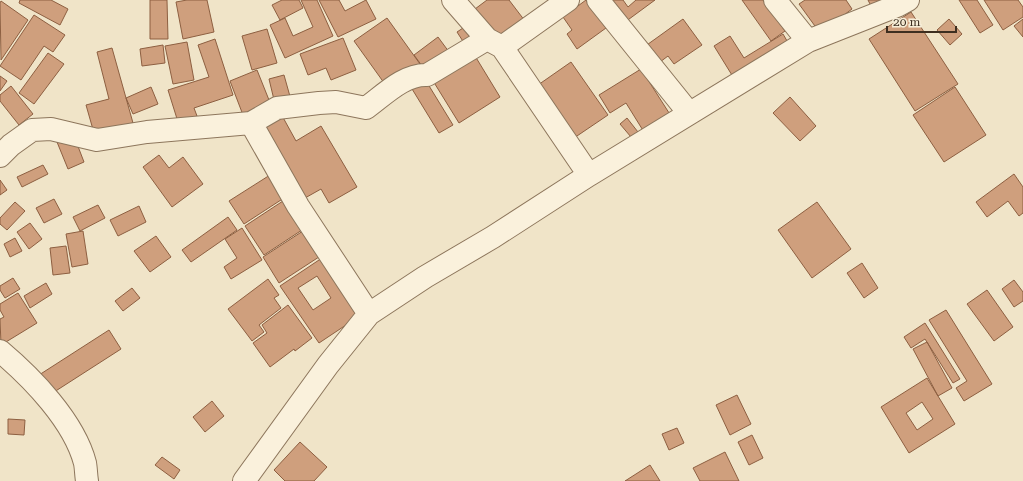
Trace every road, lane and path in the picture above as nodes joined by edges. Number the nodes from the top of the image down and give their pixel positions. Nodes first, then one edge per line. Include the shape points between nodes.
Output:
1 (453, 0) edge
2 (568, 0) edge
3 (598, 0) edge
4 (775, 0) edge
5 (901, 2) edge
6 (808, 41) junction
7 (494, 43) junction
8 (689, 113) junction
9 (251, 123) junction
10 (0, 156) edge
11 (589, 175) junction
12 (369, 314) junction
13 (0, 351) edge
14 (87, 481) edge
15 (244, 481) edge

1 - 7 street
2 - 7 street
3 - 8 street
4 - 6 street
5 - 6 street
6 - 8 street
7 - 9 street via 427,75 402,81 366,108 336,102 277,108
7 - 11 street
8 - 11 street
9 - 10 street via 148,132 97,140 51,129 32,130
9 - 12 street via 298,206
11 - 12 street
12 - 15 street via 328,365
13 - 14 street via 51,402 72,433 85,463

